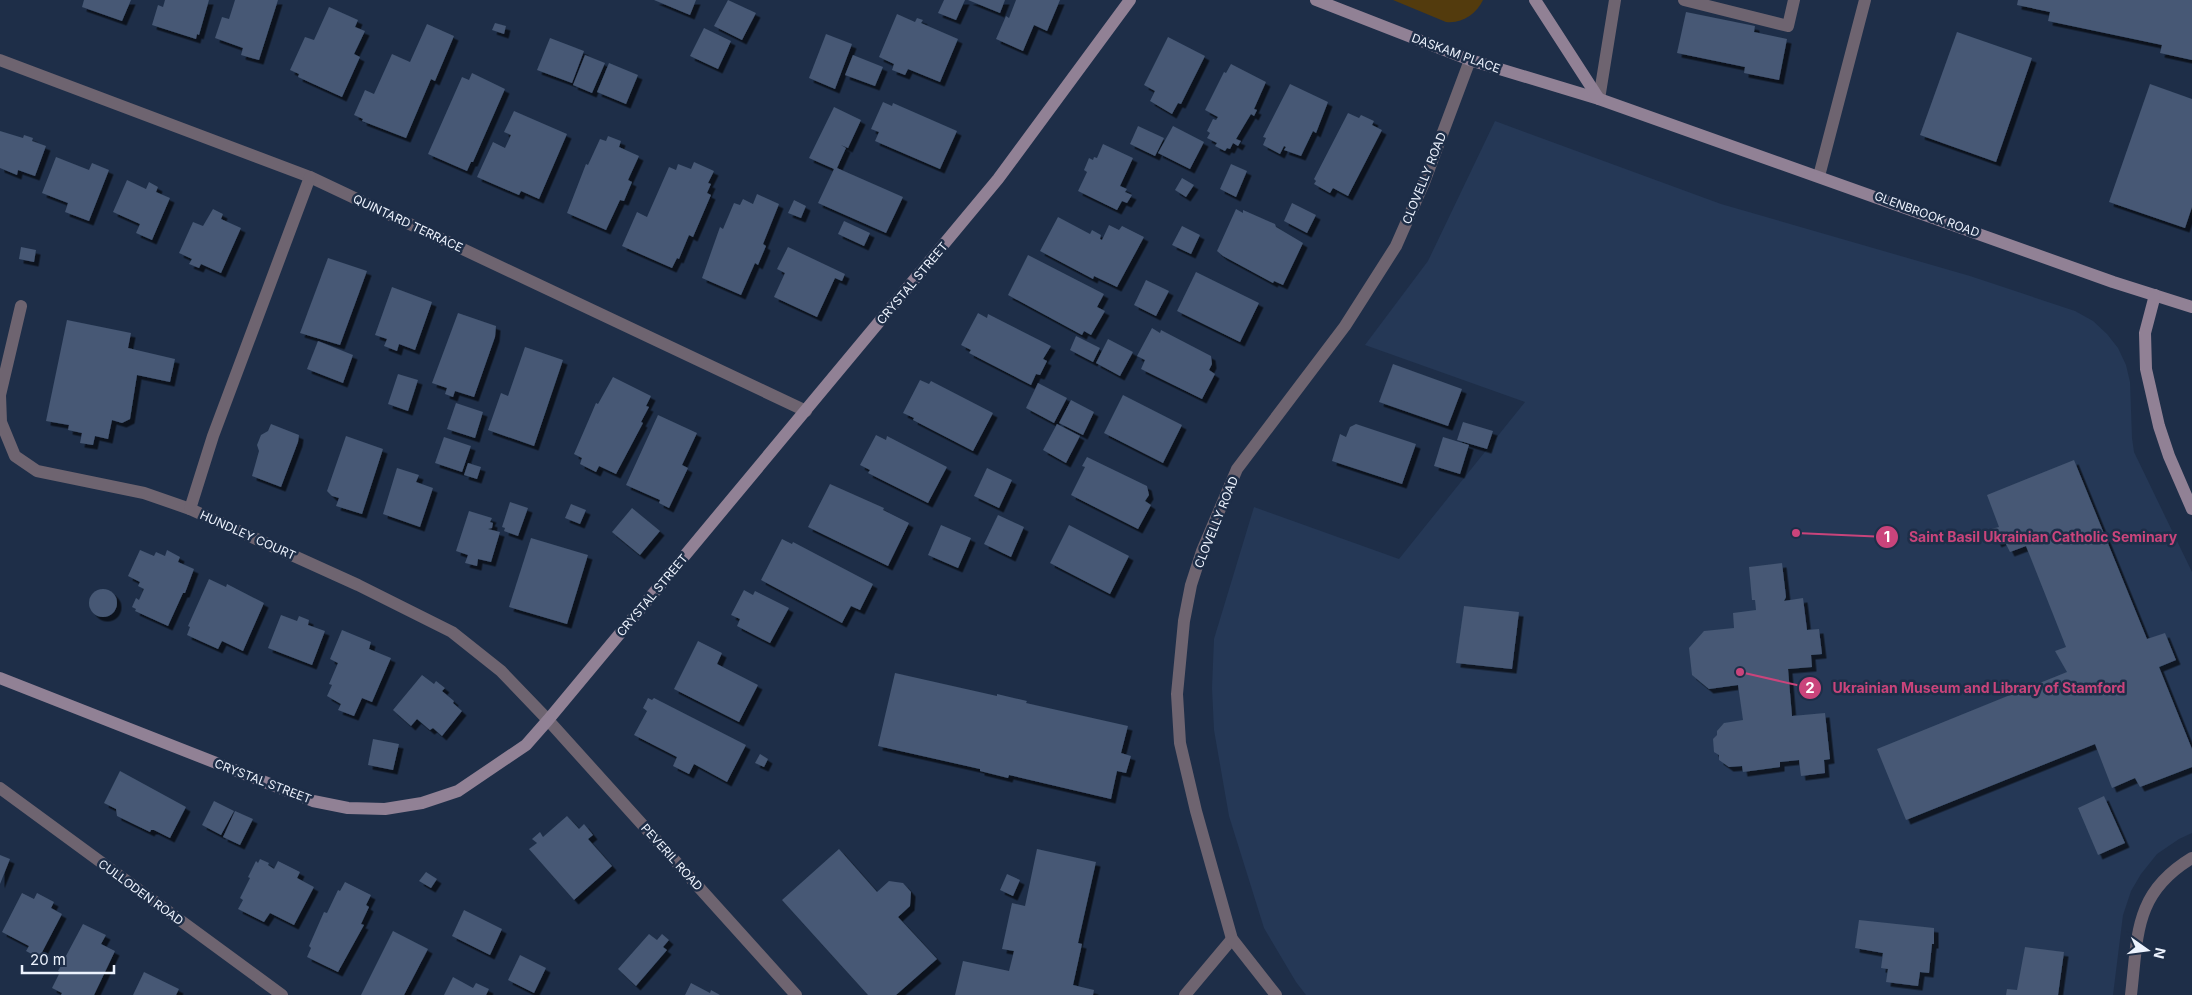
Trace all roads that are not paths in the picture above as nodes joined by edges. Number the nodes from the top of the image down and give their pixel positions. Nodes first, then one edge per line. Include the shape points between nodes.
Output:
1 (1130, 0) edge
2 (1316, 0) edge
3 (1615, 0) edge
4 (1684, 0) edge
5 (1794, 0) edge
6 (1865, 0) edge
7 (1537, 2) edge
8 (0, 60) edge
9 (1470, 60) junction
10 (1599, 99) junction
11 (1819, 176) junction
12 (310, 177) junction
13 (2155, 295) junction
14 (21, 306) dead end
15 (2192, 308) edge
16 (806, 411) junction
17 (190, 509) junction
18 (2192, 509) edge
19 (0, 678) edge
20 (548, 720) junction
21 (0, 788) edge
22 (2192, 858) edge
23 (1232, 940) junction
24 (282, 995) edge
25 (796, 995) edge
26 (1185, 995) edge
27 (1276, 995) edge
28 (2131, 995) edge

1 - 16 street, CRYSTAL STREET via 998,179
2 - 9 street, DASKAM PLACE
3 - 10 street
4 - 5 street via 1788,26
6 - 11 street
7 - 10 street
8 - 12 street, QUINTARD TERRACE
9 - 10 street, DASKAM PLACE
9 - 23 street, CLOVELLY ROAD via 1425,180 1396,246 1345,326 1237,469 1191,585 1177,694 1180,743
10 - 11 street, GLENBROOK ROAD
11 - 13 street, GLENBROOK ROAD
12 - 16 street, QUINTARD TERRACE
12 - 17 street, HUNDLEY COURT via 213,436
13 - 15 street, GLENBROOK ROAD
13 - 18 street via 2145,333 2146,369 2159,426
14 - 17 street via 0,395 1,422 15,456 37,471 144,493
16 - 20 street, CRYSTAL STREET
17 - 20 street, HUNDLEY COURT via 358,585 452,632 501,671
19 - 20 street, CRYSTAL STREET via 313,801 348,808 385,809 422,803 458,791 526,745
20 - 25 street, PEVERIL ROAD
21 - 24 street, CULLODEN ROAD
22 - 28 street via 2165,878 2149,899 2139,928
23 - 26 street
23 - 27 street, CLOVELLY ROAD

